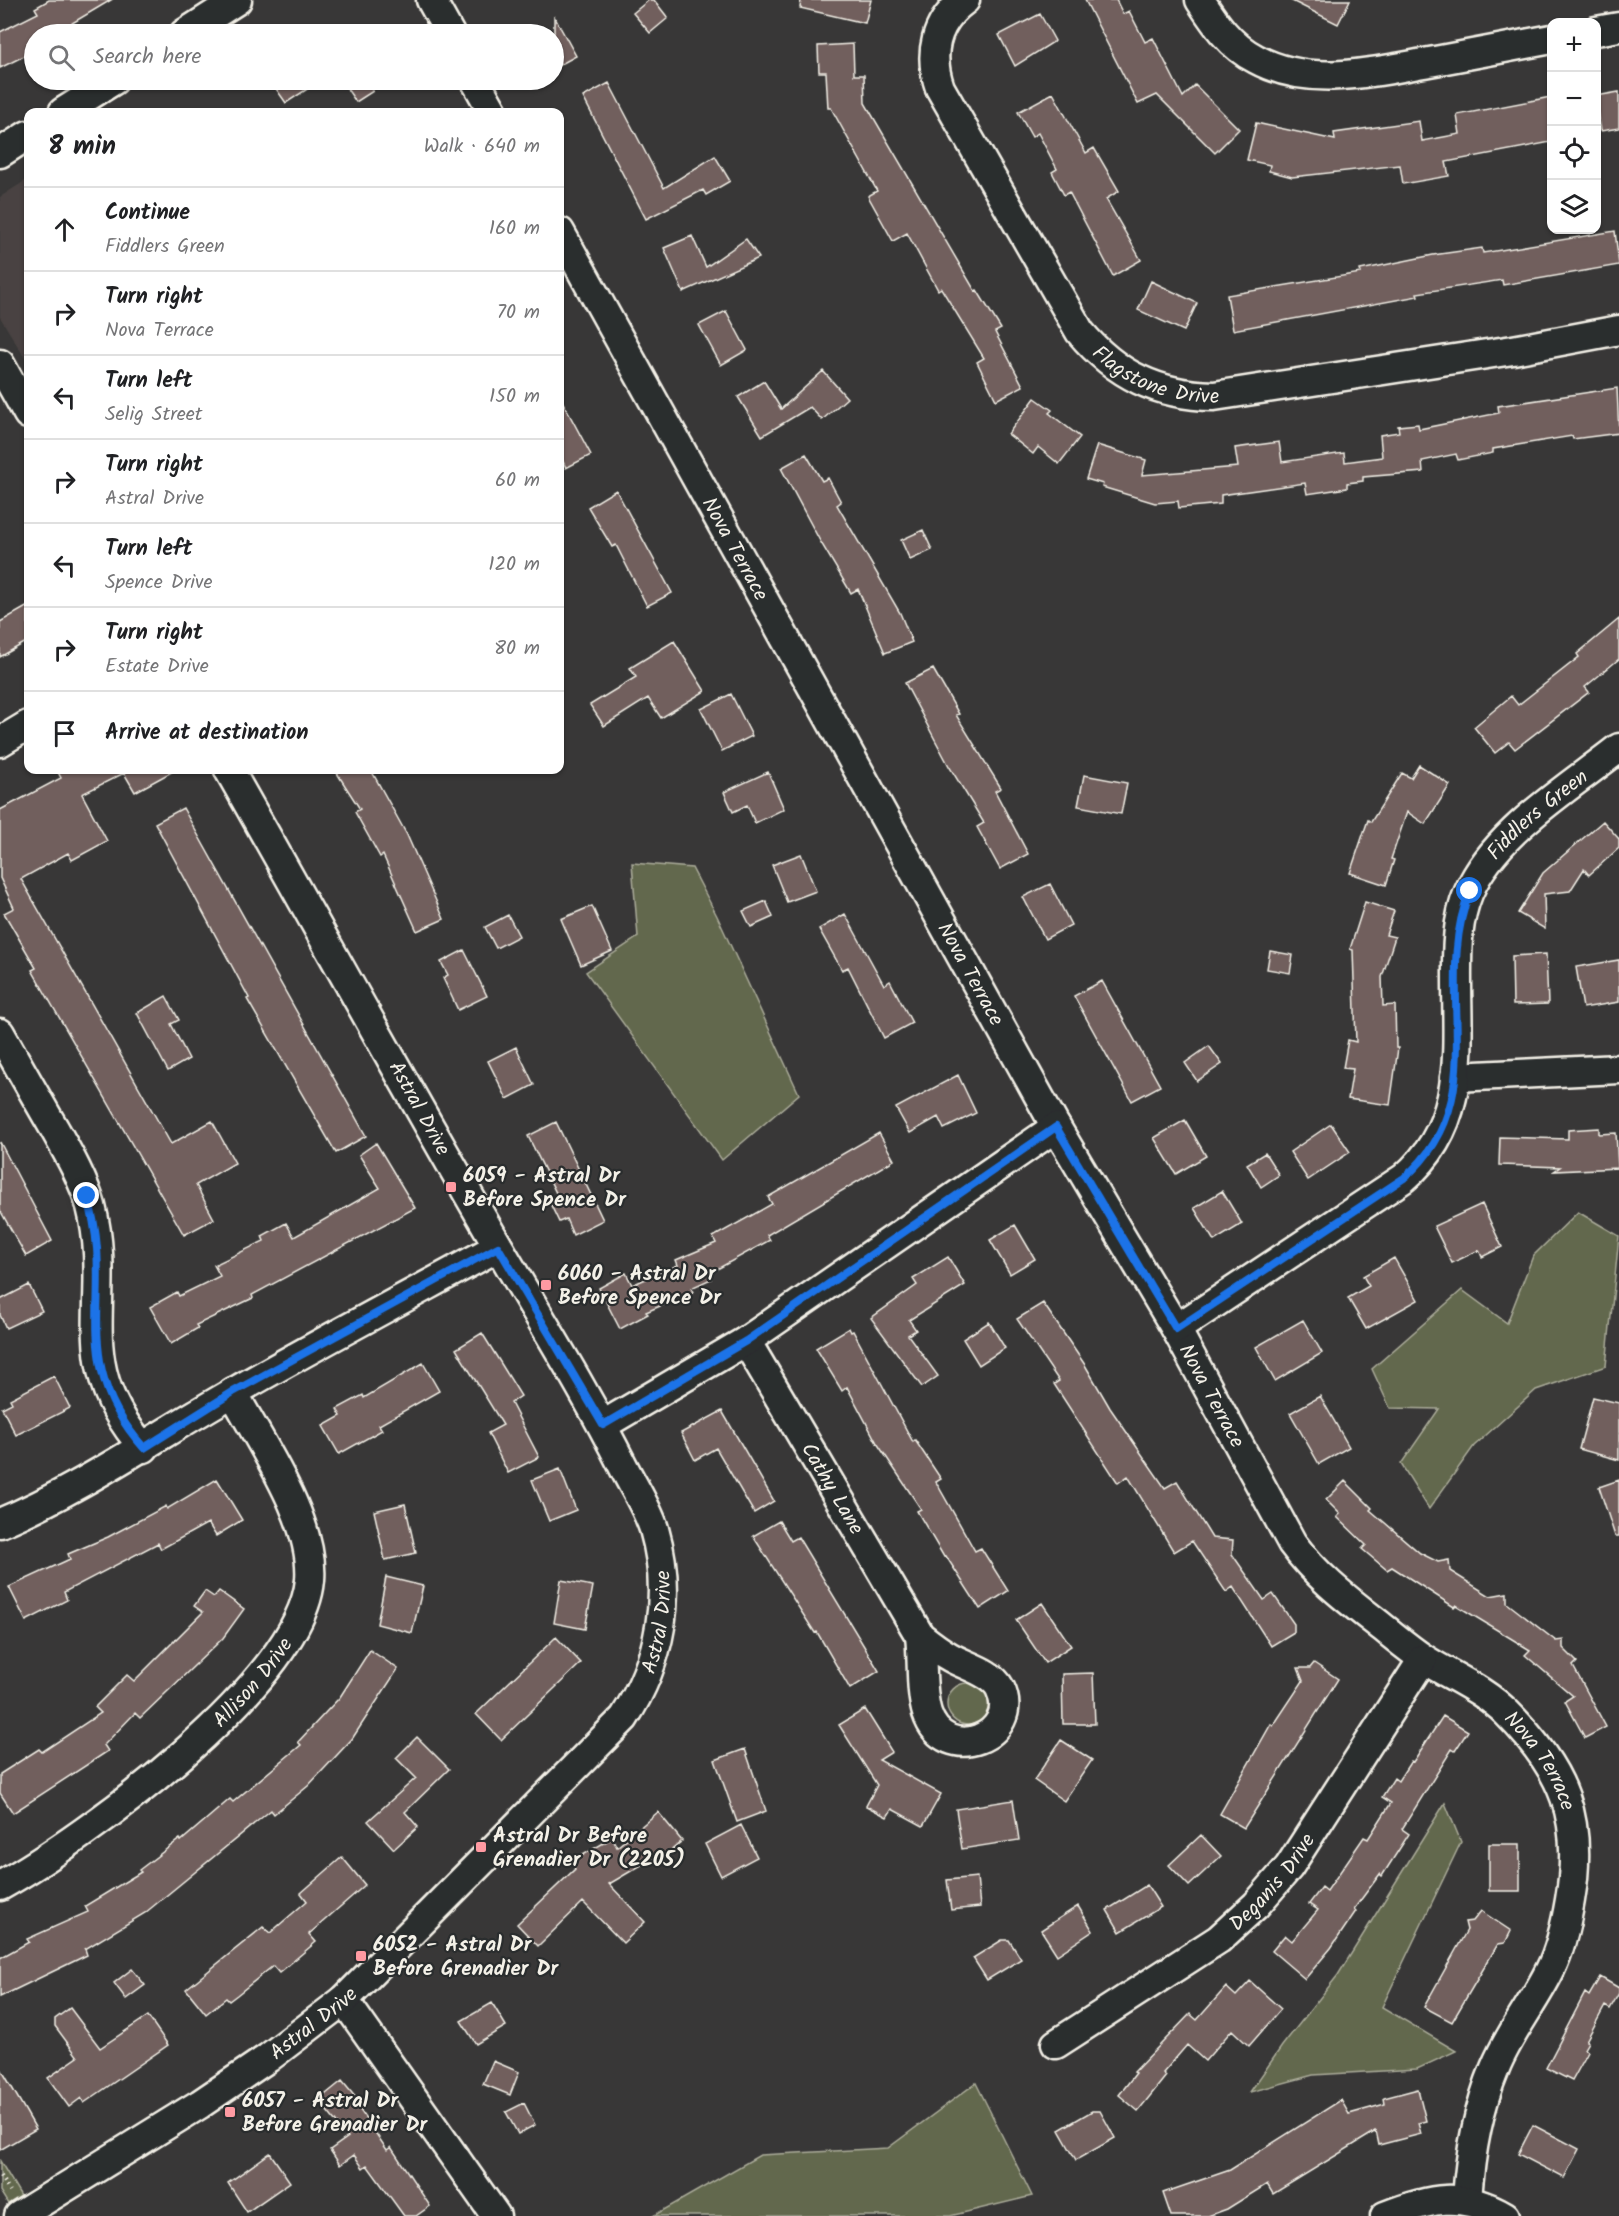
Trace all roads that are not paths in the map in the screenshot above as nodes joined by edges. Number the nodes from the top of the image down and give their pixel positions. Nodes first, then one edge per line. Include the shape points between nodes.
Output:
1 (237, 0) edge
2 (431, 0) edge
3 (965, 0) edge
4 (1200, 0) edge
5 (200, 24) edge
6 (444, 24) edge
7 (1619, 27) edge
8 (1601, 30) edge
9 (1547, 40) edge
10 (98, 90) edge
11 (481, 90) edge
12 (69, 108) edge
13 (491, 108) edge
14 (24, 138) edge
15 (0, 153) edge
16 (564, 239) edge
17 (1619, 330) edge
18 (0, 364) edge
19 (24, 407) edge
20 (24, 727) edge
21 (0, 742) edge
22 (1619, 748) edge
23 (231, 774) edge
24 (0, 1033) edge
25 (1619, 1069) edge
26 (1455, 1077) junction
27 (1056, 1127) junction
28 (498, 1247) junction
29 (1176, 1329) junction
30 (746, 1341) junction
31 (233, 1392) junction
32 (603, 1425) junction
33 (144, 1448) junction
34 (0, 1523) edge
35 (920, 1636) dead end
36 (1423, 1659) junction
37 (0, 1886) edge
38 (344, 2000) junction
39 (1056, 2044) dead end
40 (1467, 2200) junction
41 (19, 2216) edge
42 (496, 2216) edge
43 (1385, 2216) edge
44 (1505, 2216) edge

1 - 5 street
2 - 6 street
3 - 17 street, Flagstone Drive via 951,10 937,38 934,66 940,88 1080,332 1129,376 1174,393 1214,396
4 - 9 street via 1216,24 1244,52 1274,67 1306,75 1356,75
7 - 8 street
10 - 12 street
11 - 13 street
14 - 15 street
16 - 27 street, Nova Terrace
18 - 19 street
20 - 21 street
22 - 26 street, Fiddlers Green via 1520,827 1489,859 1473,884 1462,911 1457,941
23 - 28 street, Astral Drive
24 - 33 street via 71,1159 87,1196 96,1236 96,1338 101,1372 121,1419
25 - 26 street
26 - 29 street, Fiddlers Green via 1446,1124 1415,1169
27 - 29 street, Nova Terrace
27 - 30 street
28 - 31 street
28 - 32 street, Astral Drive
29 - 36 street, Nova Terrace via 1300,1555 1323,1580
30 - 32 street
30 - 35 street, Cathy Lane
31 - 33 street
31 - 37 street, Allison Drive via 304,1535 310,1578 300,1617 263,1673 190,1747 102,1820
32 - 38 street, Astral Drive via 653,1527 660,1562 663,1612 643,1689 618,1725
33 - 34 street
36 - 39 street, Deganis Drive via 1288,1867 1256,1905 1219,1939
36 - 40 street, Nova Terrace via 1493,1700 1544,1752 1574,1828 1575,1874 1564,1933 1550,1969 1495,2067 1470,2152
38 - 41 street, Astral Drive via 200,2104
38 - 42 street
40 - 43 street via 1417,2203
40 - 44 street

